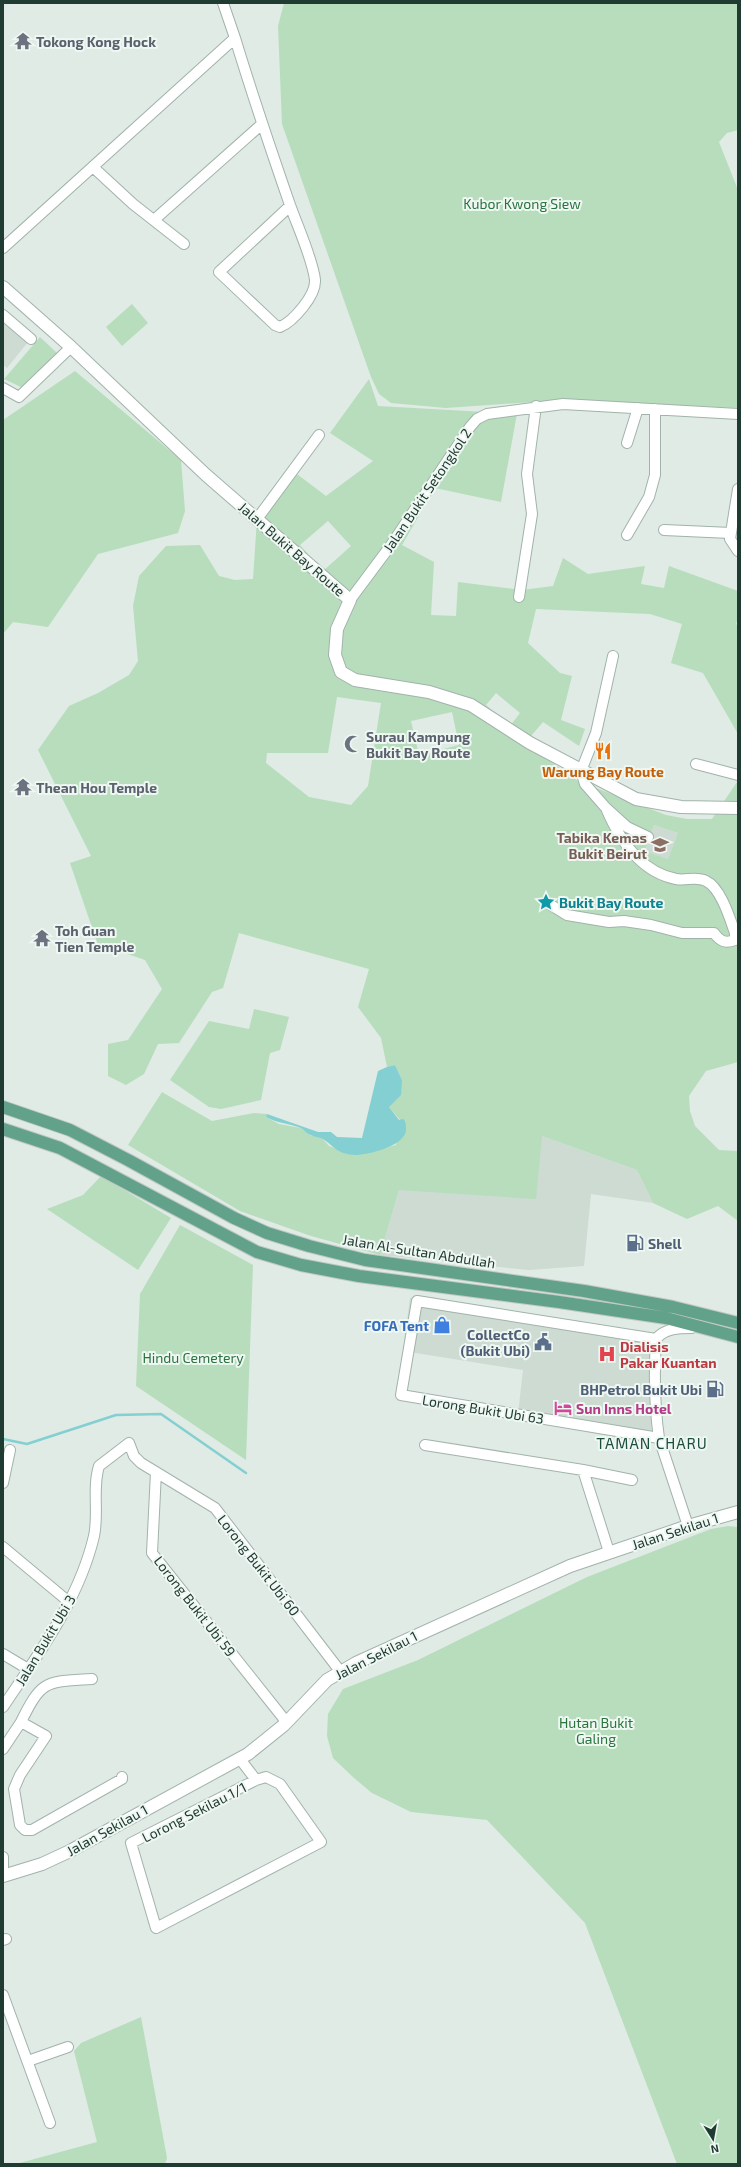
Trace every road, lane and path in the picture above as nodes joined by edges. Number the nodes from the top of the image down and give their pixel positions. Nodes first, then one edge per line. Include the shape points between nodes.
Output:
1 (223, 3) edge
2 (235, 38) junction
3 (262, 124) junction
4 (90, 171) junction
5 (290, 206) junction
6 (154, 220) junction
7 (184, 244) dead end
8 (3, 248) edge
9 (3, 287) edge
10 (3, 315) edge
11 (31, 339) dead end
12 (71, 347) junction
13 (3, 388) edge
14 (536, 406) junction
15 (638, 408) junction
16 (656, 409) junction
17 (738, 414) edge
18 (319, 435) dead end
19 (627, 443) dead end
20 (738, 489) edge
21 (257, 519) junction
22 (664, 530) dead end
23 (731, 533) junction
24 (627, 535) dead end
25 (735, 548) edge
26 (519, 597) dead end
27 (350, 600) junction
28 (612, 656) dead end
29 (696, 764) dead end
30 (581, 771) junction
31 (738, 775) edge
32 (606, 808) junction
33 (738, 808) edge
34 (648, 837) dead end
35 (546, 902) dead end
36 (3, 1107) edge
37 (3, 1129) edge
38 (738, 1323) edge
39 (700, 1327) junction
40 (738, 1337) edge
41 (656, 1339) junction
42 (659, 1438) junction
43 (129, 1443) joint
44 (425, 1445) dead end
45 (10, 1450) dead end
46 (583, 1470) junction
47 (156, 1472) junction
48 (632, 1480) dead end
49 (3, 1483) edge
50 (738, 1512) edge
51 (688, 1526) junction
52 (3, 1547) edge
53 (609, 1552) junction
54 (69, 1602) junction
55 (3, 1654) edge
56 (28, 1669) junction
57 (340, 1672) junction
58 (92, 1679) dead end
59 (3, 1707) edge
60 (21, 1722) junction
61 (284, 1725) junction
62 (3, 1749) edge
63 (240, 1759) junction
64 (122, 1777) dead end
65 (256, 1780) junction
66 (3, 1857) edge
67 (3, 1876) edge
68 (3, 1995) edge
69 (68, 2047) dead end
70 (28, 2061) junction
71 (50, 2123) dead end

1 - 2 street
2 - 3 street
2 - 4 street
3 - 5 street
3 - 6 street
4 - 6 street
4 - 8 street
5 - 5 street via 219,272 275,326 280,327 295,318 312,292 315,281
6 - 7 street
9 - 12 street, Jalan Bukit Bay Route
10 - 11 street
12 - 13 street via 19,397
12 - 21 street, Jalan Bukit Bay Route via 136,410
14 - 15 street, Jalan Bukit Setongkol 2 via 563,404
14 - 26 street via 527,474 532,514
14 - 27 street, Jalan Bukit Setongkol 2 via 487,414 477,419
15 - 16 street, Jalan Bukit Setongkol 2
15 - 19 street
16 - 17 street, Jalan Bukit Setongkol 2
16 - 24 street via 655,475 649,497
18 - 21 street
20 - 23 street
21 - 27 street, Jalan Bukit Bay Route
22 - 23 street
23 - 25 street via 730,539
27 - 30 street, Jalan Bukit Bay Route via 335,642 337,664 341,672 354,680 429,692 472,705 530,743
28 - 30 street via 596,733
29 - 31 street
30 - 32 street via 585,784
30 - 33 street, Jalan Bukit Bay Route via 636,799 652,804
32 - 34 street via 627,827
32 - 35 street via 616,832 634,855 657,872 676,879 696,878 707,881 720,894 735,933 735,940 729,943 719,940 714,933 682,933 624,920 609,922 567,915
36 - 38 main road, Jalan Al-Sultan Abdullah via 70,1130 234,1218 267,1233 309,1246 365,1260 584,1291 673,1307
37 - 39 main road via 60,1148 257,1252 301,1265 359,1276 651,1316
39 - 40 main road
39 - 41 street via 666,1331
41 - 42 street via 654,1392
41 - 42 street, Lorong Bukit Ubi 63 via 417,1301 401,1395
42 - 51 street
43 - 47 street, Lorong Bukit Ubi 60 via 137,1459
43 - 54 street, Jalan Bukit Ubi 3 via 99,1466 93,1537
44 - 46 street
45 - 49 street
46 - 48 street
46 - 53 street
47 - 57 street, Lorong Bukit Ubi 60 via 215,1508
47 - 61 street, Lorong Bukit Ubi 59 via 152,1553 284,1719
50 - 51 street, Jalan Sekilau 1
51 - 53 street, Jalan Sekilau 1
52 - 54 street
53 - 57 street, Jalan Sekilau 1 via 570,1566 420,1632
54 - 56 street, Jalan Bukit Ubi 3
55 - 56 street
56 - 59 street, Jalan Bukit Ubi 3
57 - 61 street, Jalan Sekilau 1 via 320,1686
58 - 60 street via 54,1682 42,1687 33,1698
60 - 62 street
60 - 64 street via 46,1736 20,1774 14,1789 20,1825 25,1830 32,1830
61 - 63 street, Jalan Sekilau 1
63 - 65 street
63 - 67 street, Jalan Sekilau 1 via 70,1851 42,1864
65 - 65 street, Lorong Sekilau 1/1 via 131,1844 156,1928 321,1842 280,1784 266,1777
66 - 67 street
68 - 70 street
69 - 70 street
70 - 71 street

